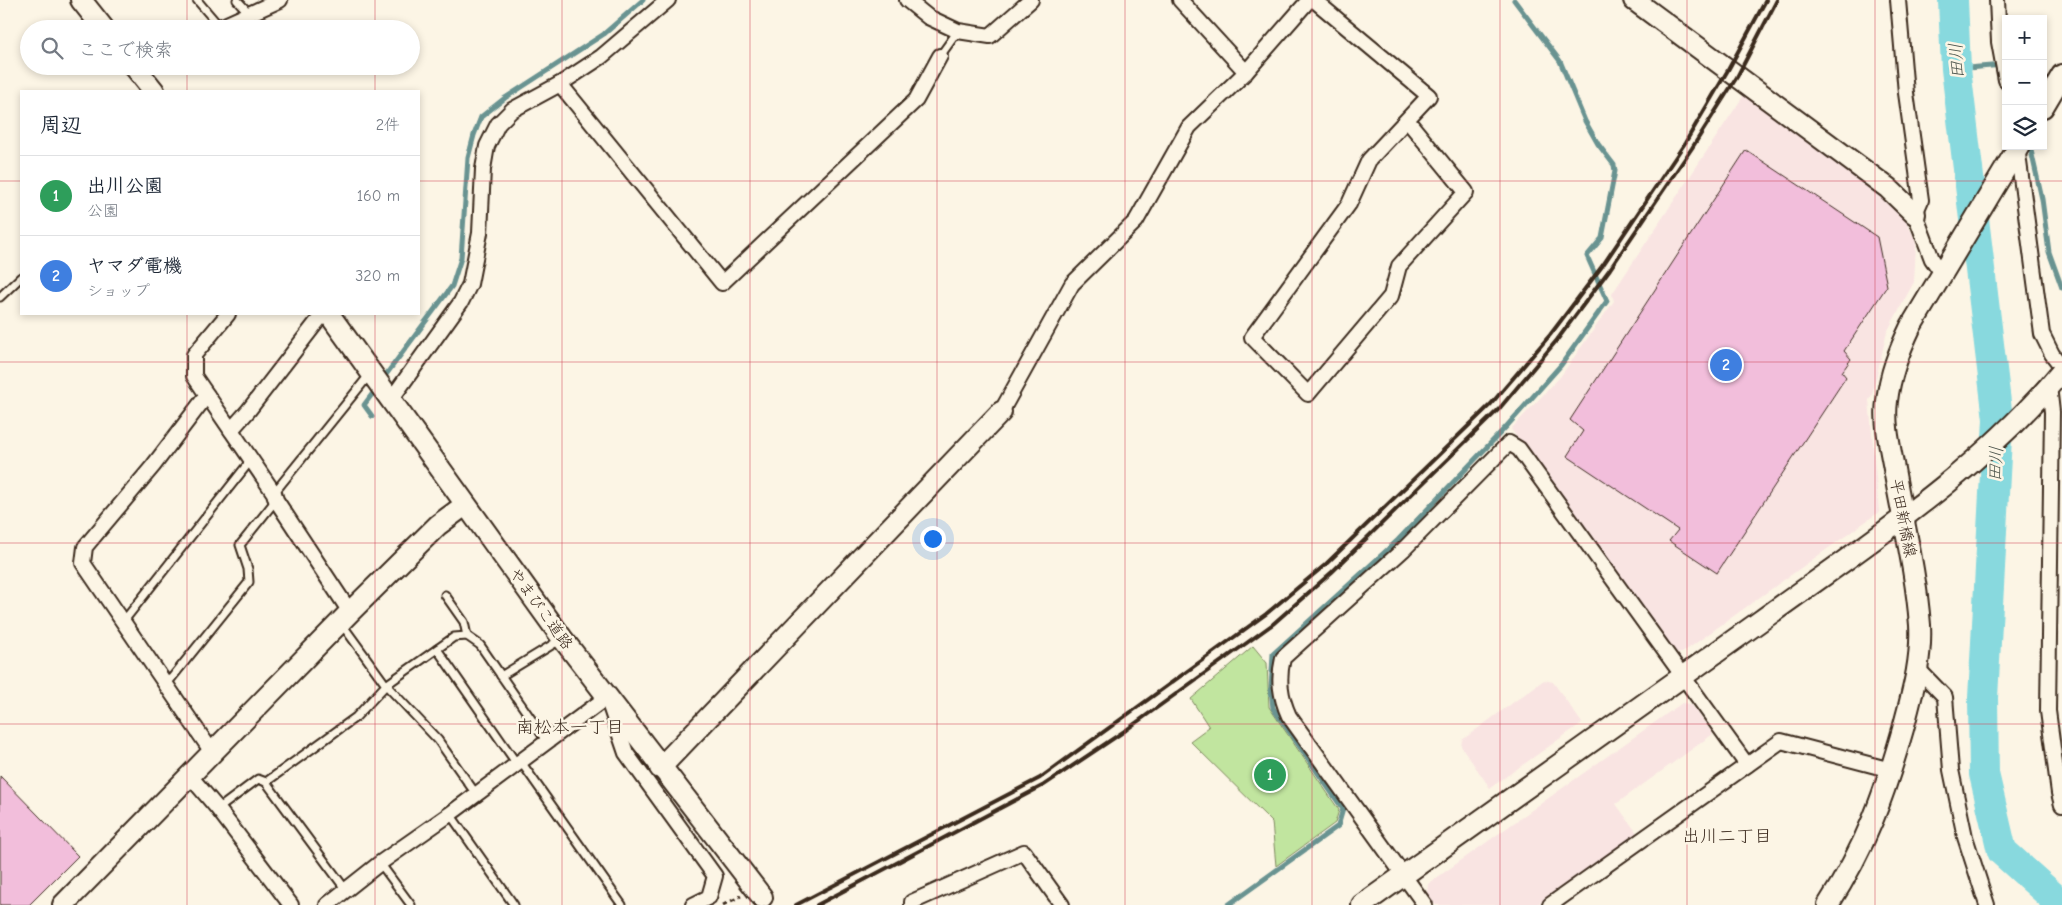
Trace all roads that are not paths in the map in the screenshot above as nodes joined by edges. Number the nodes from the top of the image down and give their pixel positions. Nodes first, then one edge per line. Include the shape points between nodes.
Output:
1 (81, 0) edge
2 (197, 0) edge
3 (237, 0) edge
4 (280, 0) edge
5 (668, 0) edge
6 (908, 0) edge
7 (1031, 0) edge
8 (1180, 0) edge
9 (1309, 0) edge
10 (1314, 0) edge
11 (1634, 0) edge
12 (1898, 0) edge
13 (1997, 0) edge
14 (250, 14) junction
15 (97, 20) edge
16 (212, 20) edge
17 (236, 20) edge
18 (958, 31) junction
19 (940, 56) joint
20 (2002, 60) edge
21 (1246, 72) junction
22 (142, 75) edge
23 (2062, 76) edge
24 (560, 84) junction
25 (153, 90) edge
26 (2044, 105) edge
27 (1407, 120) junction
28 (2016, 150) edge
29 (2018, 150) edge
30 (1915, 214) junction
31 (1947, 266) junction
32 (20, 278) edge
33 (0, 297) edge
34 (227, 315) edge
35 (322, 315) edge
36 (329, 315) edge
37 (2062, 369) edge
38 (372, 376) junction
39 (2047, 388) junction
40 (207, 395) junction
41 (388, 398) junction
42 (1001, 412) joint
43 (231, 430) junction
44 (251, 460) junction
45 (275, 497) junction
46 (465, 505) junction
47 (1902, 519) junction
48 (445, 595) dead end
49 (345, 617) junction
50 (123, 623) junction
51 (467, 636) junction
52 (562, 638) junction
53 (437, 649) junction
54 (1918, 669) junction
55 (501, 676) junction
56 (1683, 676) junction
57 (166, 685) junction
58 (386, 685) junction
59 (607, 697) junction
60 (547, 742) junction
61 (212, 752) junction
62 (519, 763) junction
63 (1747, 765) junction
64 (660, 768) junction
65 (1891, 770) junction
66 (190, 776) junction
67 (266, 782) junction
68 (476, 794) junction
69 (2062, 804) edge
70 (218, 809) junction
71 (450, 814) junction
72 (380, 862) junction
73 (1404, 875) junction
74 (346, 890) junction
75 (754, 899) road end
76 (63, 905) edge
77 (291, 905) edge
78 (327, 905) edge
79 (411, 905) edge
80 (514, 905) edge
81 (622, 905) edge
82 (693, 905) edge
83 (912, 905) edge
84 (1062, 905) edge
85 (1362, 905) edge
86 (1426, 905) edge
87 (1550, 905) edge
88 (1828, 905) edge
89 (1988, 905) edge

1 - 15 street
2 - 16 lane
3 - 14 lane
4 - 14 street
5 - 24 street via 601,57
6 - 18 street via 928,17
7 - 18 street via 990,36
8 - 21 street
9 - 21 street
10 - 27 street via 1429,96
11 - 30 street via 1888,188
12 - 30 street via 1906,93 1921,200
13 - 20 street
14 - 17 street
18 - 19 lane
19 - 24 street via 916,100 722,283
21 - 42 street via 1189,127 1136,221 1072,284
22 - 25 street
23 - 26 street
24 - 41 street via 512,110 498,124 487,146 482,169 480,233 470,284 461,302
27 - 27 street via 1466,192 1399,266 1391,296 1308,394 1252,337 1350,204 1369,160
28 - 31 street, 平田新橋線
29 - 37 street via 2042,334
30 - 31 street via 1932,259
31 - 47 street, 平田新橋線 via 1899,351 1892,374 1887,429
32 - 33 lane
34 - 40 street via 194,355 194,376
35 - 43 street
36 - 38 street, やまびこ道路
37 - 39 street
38 - 41 street, やまびこ道路
38 - 45 lane
39 - 47 street via 1990,446
39 - 69 street via 2052,422 2048,710
40 - 43 street
40 - 50 street via 154,466 85,547 83,563
41 - 46 street, やまびこ道路
42 - 64 street
43 - 44 street
44 - 45 street
44 - 50 lane
45 - 49 street
45 - 57 lane via 240,545 249,582
46 - 49 street via 438,526
46 - 52 street, やまびこ道路
47 - 54 street, 平田新橋線 via 1916,582 1920,626
47 - 56 street
48 - 51 lane via 464,622
49 - 58 lane
49 - 61 street
50 - 57 street
51 - 53 lane via 454,637
51 - 55 lane via 480,645
52 - 55 lane
52 - 59 street, やまびこ道路
53 - 58 lane
53 - 62 lane
54 - 65 street, 平田新橋線
54 - 89 street via 1945,697 1956,795 1972,861
55 - 60 lane
56 - 63 street
56 - 73 street
56 - 73 street via 1519,449 1508,443 1404,549 1283,658 1280,689 1289,716
57 - 61 street
58 - 67 lane via 356,717
58 - 68 lane via 438,740
59 - 60 street
59 - 64 street, やまびこ道路
59 - 82 street via 626,753 715,876 709,897
60 - 62 street
61 - 66 street
62 - 68 street
62 - 81 lane
63 - 65 street via 1781,741
63 - 87 street
64 - 75 street, やまびこ道路
65 - 88 street, 平田新橋線 via 1866,837 1850,871
66 - 70 street
66 - 76 street
67 - 70 lane via 258,779
67 - 74 lane
68 - 71 street
70 - 77 street
71 - 72 street
71 - 80 lane
72 - 74 street
72 - 79 lane
73 - 85 street
73 - 86 street
74 - 78 street
83 - 84 street via 912,902 1024,852

